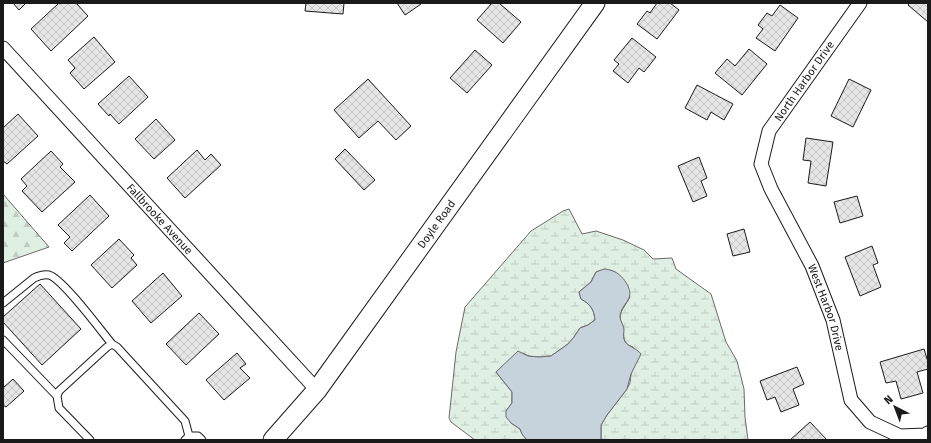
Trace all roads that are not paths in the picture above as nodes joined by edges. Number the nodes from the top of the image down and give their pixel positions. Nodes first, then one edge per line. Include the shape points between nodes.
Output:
1 (595, 3) edge
2 (860, 3) edge
3 (3, 48) edge
4 (761, 164) joint
5 (3, 303) edge
6 (3, 340) edge
7 (112, 344) junction
8 (317, 390) junction
9 (57, 396) junction
10 (928, 433) edge
11 (188, 439) edge
12 (90, 440) edge
13 (202, 440) edge
14 (273, 440) edge

1 - 8 main road, Doyle Road
2 - 4 street, North Harbor Drive via 769,130
3 - 8 street, Fallbrooke Avenue
4 - 10 street, West Harbor Drive via 771,189 812,266 833,320 851,400 870,422 900,436
5 - 7 lane via 34,278 49,275 62,285
6 - 9 lane
7 - 9 lane via 59,391
7 - 11 lane via 185,421
8 - 14 main road, Doyle Road
9 - 12 lane via 59,408
11 - 13 lane via 198,436

